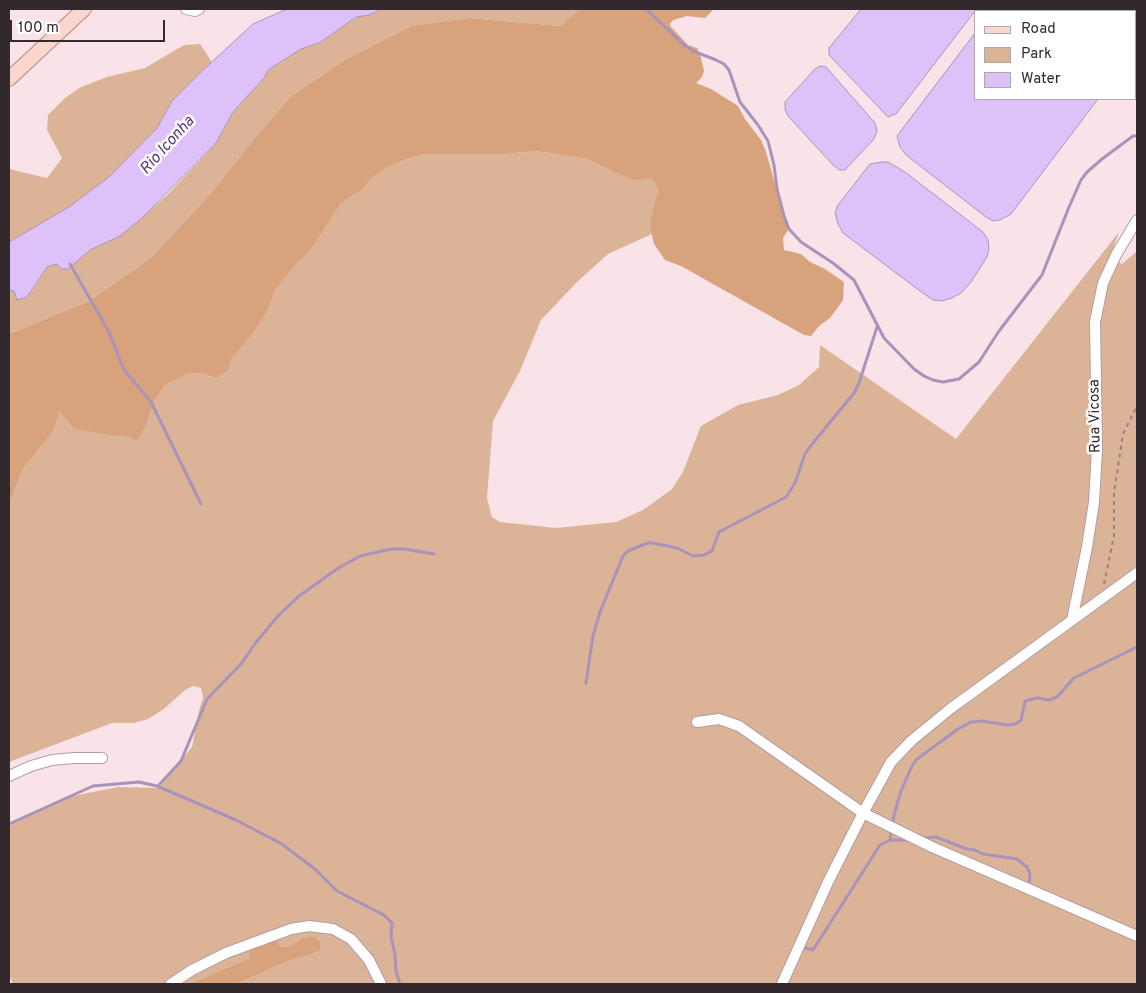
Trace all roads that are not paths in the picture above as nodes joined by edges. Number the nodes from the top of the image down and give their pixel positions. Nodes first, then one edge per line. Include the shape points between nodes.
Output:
1 (84, 9) edge
2 (9, 79) edge
3 (1137, 220) edge
4 (1137, 572) edge
5 (1072, 620) junction
6 (697, 722) dead end
7 (102, 758) dead end
8 (9, 776) edge
9 (863, 813) junction
10 (1137, 936) edge
11 (171, 984) edge
12 (382, 984) edge
13 (782, 984) edge

1 - 2 main road
3 - 5 street, Rua Vicosa via 1103,283 1094,322 1097,449 1094,502
4 - 5 street
5 - 9 street via 911,741 892,762
6 - 9 street via 718,719 738,726
7 - 8 street via 52,760
9 - 10 street via 932,847
9 - 13 street
11 - 12 street via 226,953 291,929 309,926 333,929 351,939 369,960

